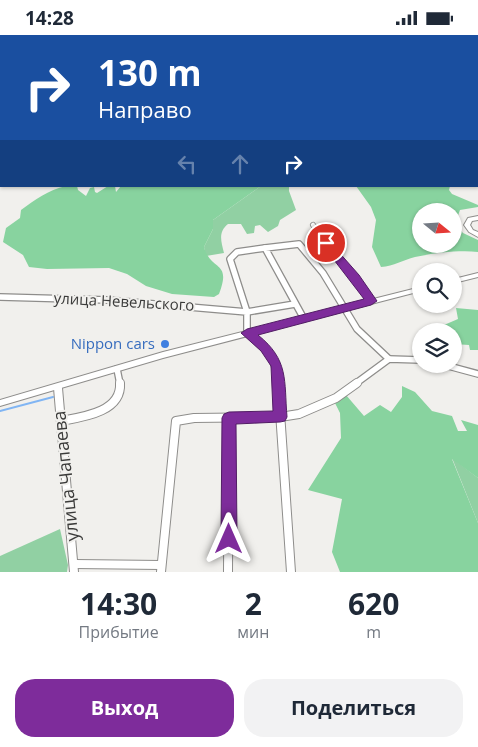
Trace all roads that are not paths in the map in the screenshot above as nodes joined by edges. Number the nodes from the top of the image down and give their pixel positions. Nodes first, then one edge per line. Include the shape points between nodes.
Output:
1 (478, 218) edge
2 (313, 225) dead end
3 (478, 235) edge
4 (265, 248) junction
5 (478, 275) edge
6 (462, 279) edge
7 (412, 291) edge
8 (0, 297) edge
9 (371, 301) junction
10 (295, 304) junction
11 (345, 308) junction
12 (247, 312) junction
13 (304, 319) junction
14 (247, 333) junction
15 (389, 359) junction
16 (412, 359) edge
17 (118, 369) junction
18 (462, 370) edge
19 (478, 374) edge
20 (58, 388) junction
21 (0, 403) edge
22 (280, 417) junction
23 (229, 418) junction
24 (60, 421) junction
25 (74, 568) edge
26 (161, 568) edge
27 (228, 572) edge
28 (291, 572) edge

1 - 3 main road via 470,219 467,225
2 - 9 street
4 - 10 street
4 - 11 street via 299,244 312,255
4 - 12 street via 237,252 230,259
5 - 6 main road
7 - 9 main road
8 - 12 street, улица Невельского via 108,300
9 - 11 main road
10 - 12 street, улица Невельского
10 - 13 street
11 - 13 main road
11 - 15 street via 364,337
12 - 14 street
13 - 14 main road
14 - 17 main road
14 - 22 street via 265,348 277,366
15 - 16 street
15 - 22 street via 321,406
17 - 20 main road
17 - 24 street via 120,392 115,402 87,416
18 - 19 street
20 - 21 main road
20 - 24 street, улица Чапаева
22 - 23 street
22 - 28 street
23 - 26 street via 180,419 174,424
23 - 27 street
24 - 25 street, улица Чапаева
25 - 26 street

